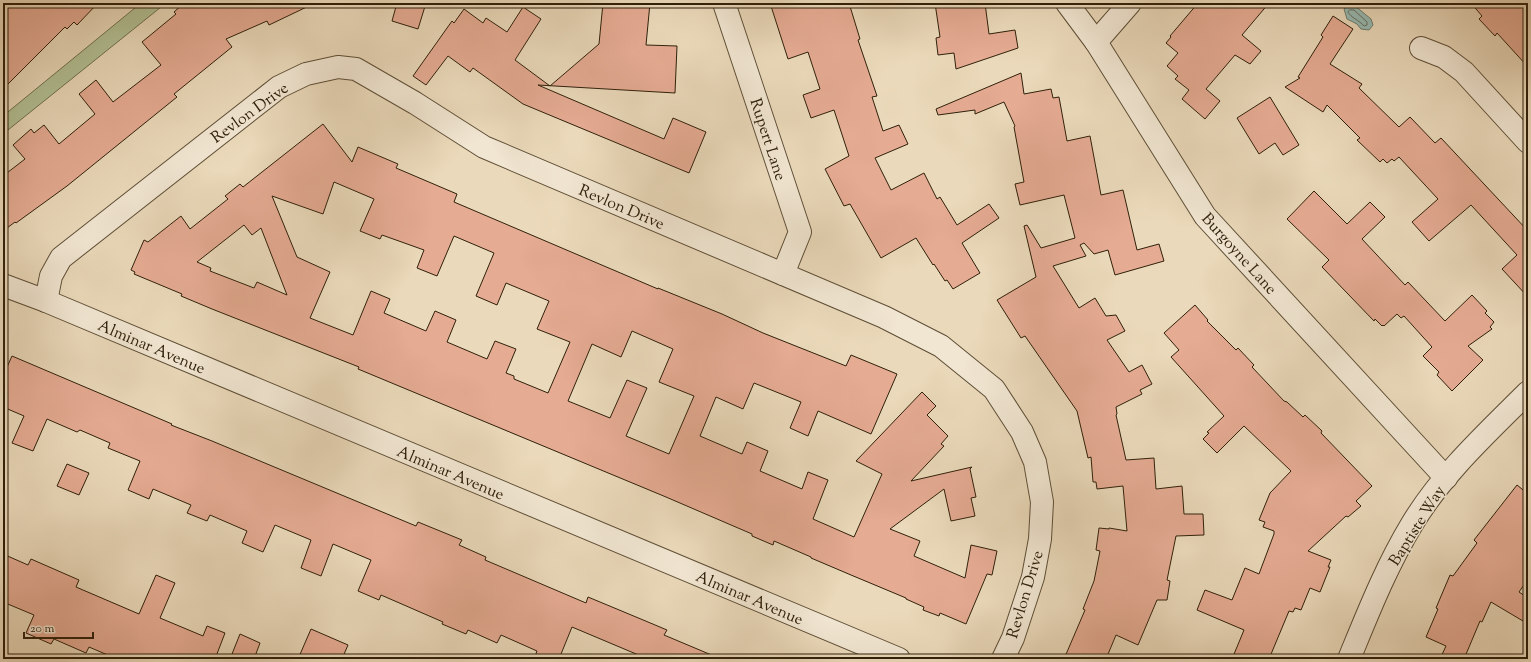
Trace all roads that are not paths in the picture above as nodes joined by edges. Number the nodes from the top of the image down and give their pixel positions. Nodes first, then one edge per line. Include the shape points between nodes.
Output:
1 (724, 3) edge
2 (1067, 3) edge
3 (1130, 3) edge
4 (1096, 42) junction
5 (1421, 48) dead end
6 (1528, 142) edge
7 (783, 274) junction
8 (3, 285) edge
9 (46, 301) junction
10 (1528, 392) edge
11 (1446, 478) junction
12 (899, 659) edge
13 (1003, 659) edge
14 (1349, 659) edge

1 - 7 street, Rupert Lane via 800,232
2 - 4 street, Burgoyne Lane
3 - 4 street
4 - 11 street, Burgoyne Lane via 1205,216
5 - 6 street via 1444,57 1464,72
7 - 9 street, Revlon Drive via 484,147 356,69 338,67 306,74 279,86 62,258 51,276
7 - 13 street, Revlon Drive via 941,346 994,389 1022,432 1035,462 1042,502 1040,540 1033,577 1013,638
8 - 9 street, Alminar Avenue
9 - 12 street, Alminar Avenue
10 - 11 street, Baptiste Way
11 - 14 street, Baptiste Way via 1412,524 1387,571

